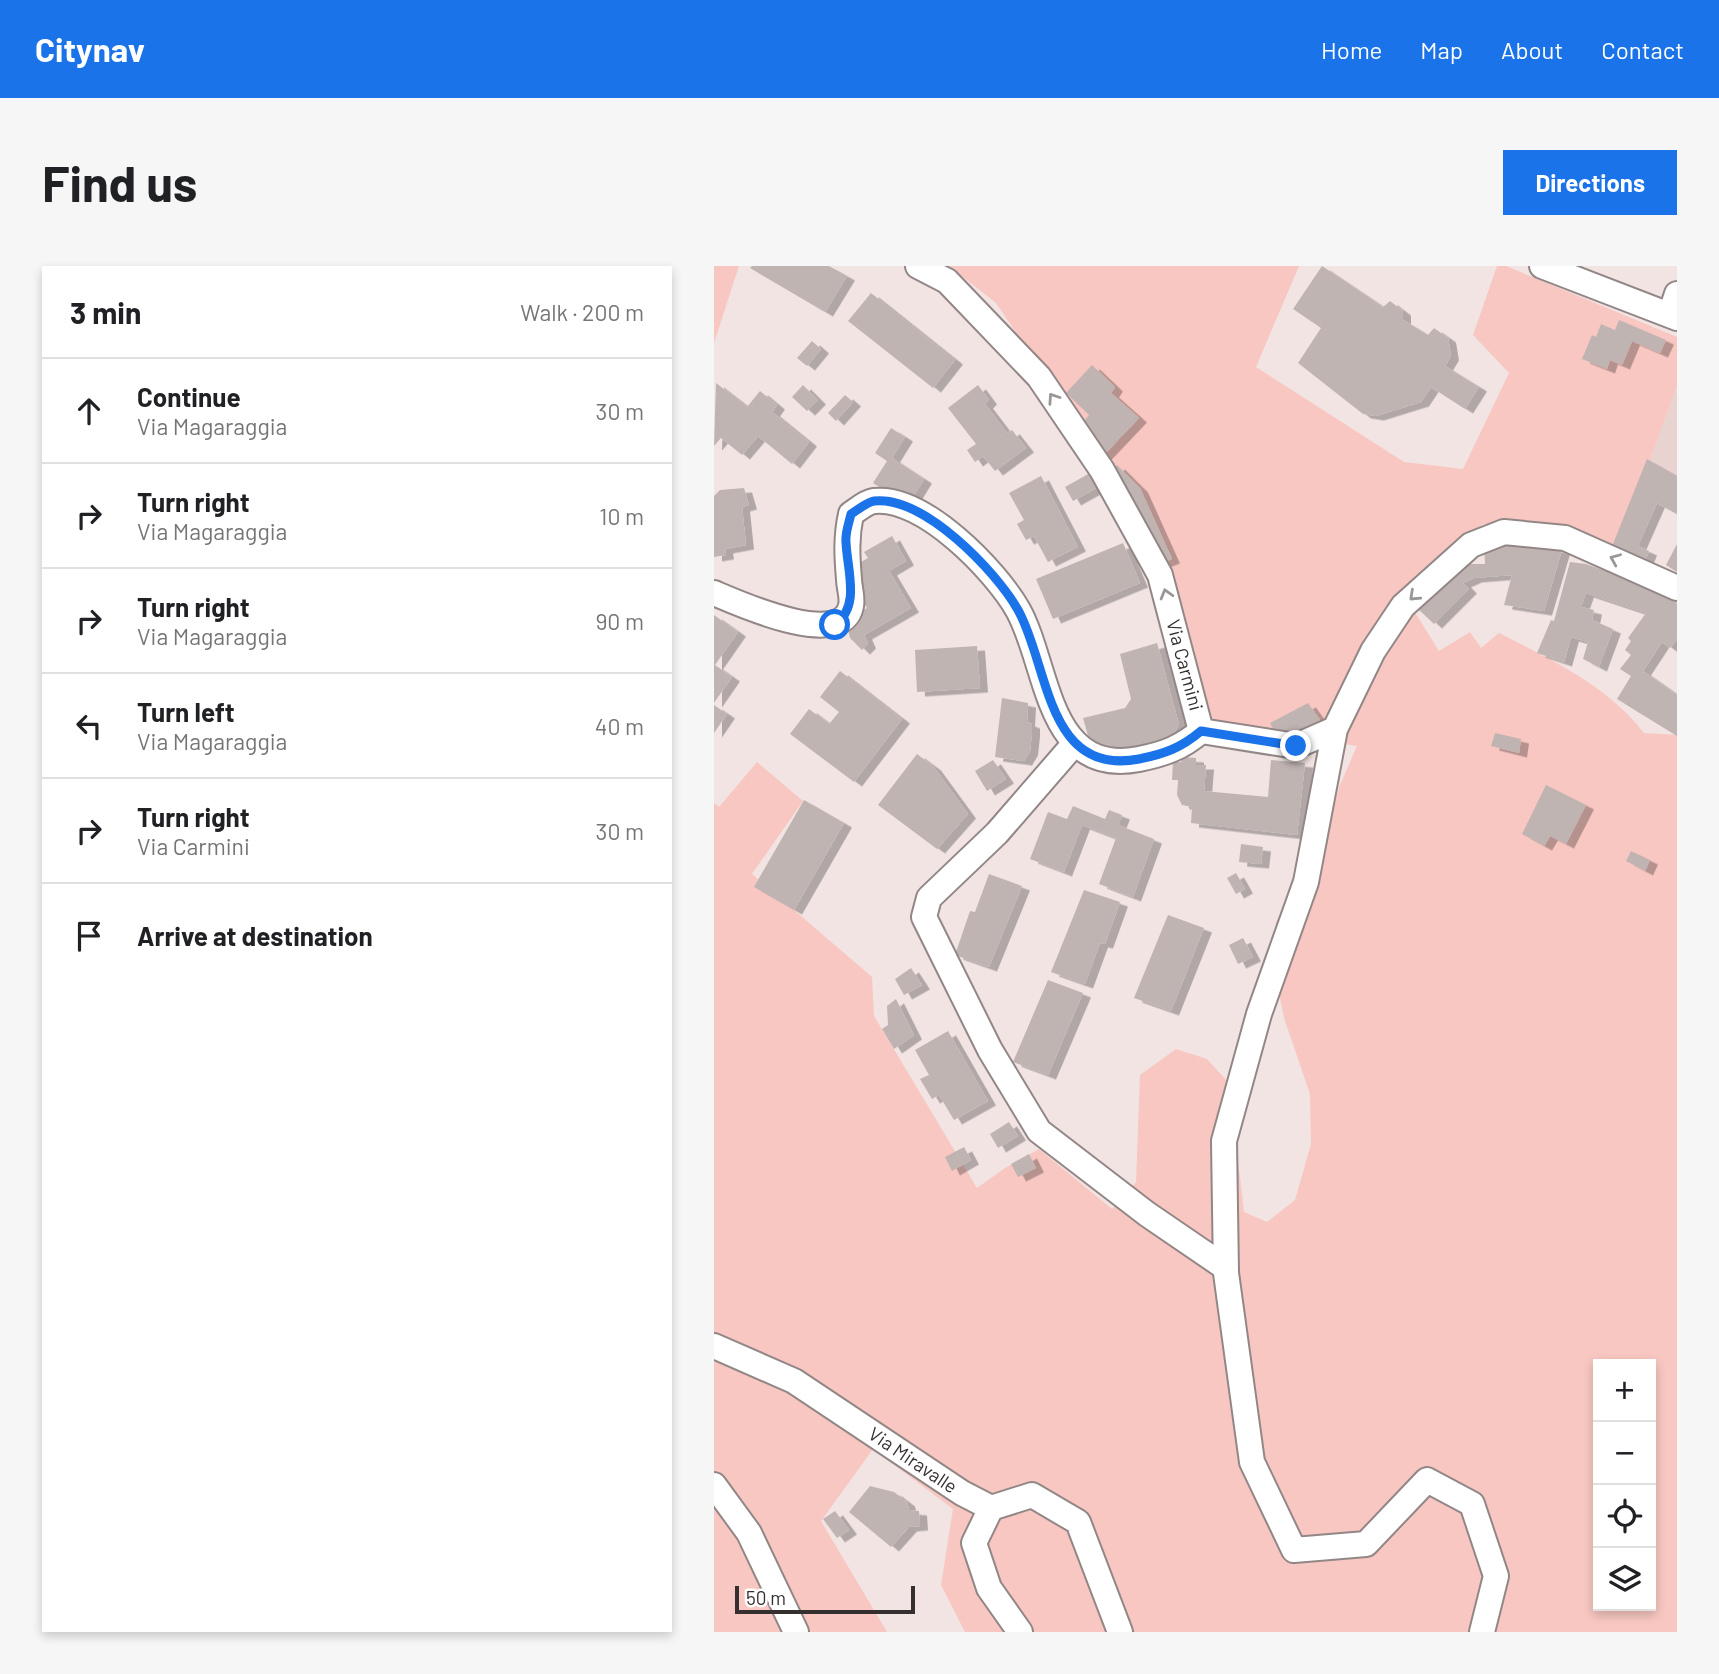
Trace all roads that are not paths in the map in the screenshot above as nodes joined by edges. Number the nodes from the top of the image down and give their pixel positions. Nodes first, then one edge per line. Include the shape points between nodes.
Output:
1 (918, 266) edge
2 (1542, 266) edge
3 (1675, 309) edge
4 (1677, 589) edge
5 (714, 593) edge
6 (1335, 729) junction
7 (1201, 731) junction
8 (1075, 743) junction
9 (1226, 1268) junction
10 (714, 1346) edge
11 (714, 1485) edge
12 (990, 1508) junction
13 (796, 1632) edge
14 (1020, 1632) edge
15 (1120, 1632) edge
16 (1482, 1632) edge

7 -> 1 street, Via Carmini via 1160,575 1102,470 1039,377 947,281
2 - 3 street
4 -> 6 street via 1565,538 1504,531 1471,545 1403,606 1373,651
5 - 8 street via 818,627 835,625 851,606 845,538 851,514 872,501 899,503 937,522 980,562 1018,610 1058,723
6 - 7 street, Via Carmini via 1296,746
6 - 9 street via 1306,882 1259,1014 1224,1141
7 - 8 street via 1172,752 1124,762 1101,758
8 - 9 street via 998,833 929,898 924,917 990,1051 1039,1131
9 - 16 street via 1252,1462 1294,1550 1366,1544 1427,1480 1472,1504 1496,1576
10 - 12 street, Via Miravalle via 794,1381
11 - 13 street via 749,1533
12 - 14 street via 974,1543 989,1587
12 - 15 street via 1032,1495 1077,1522

